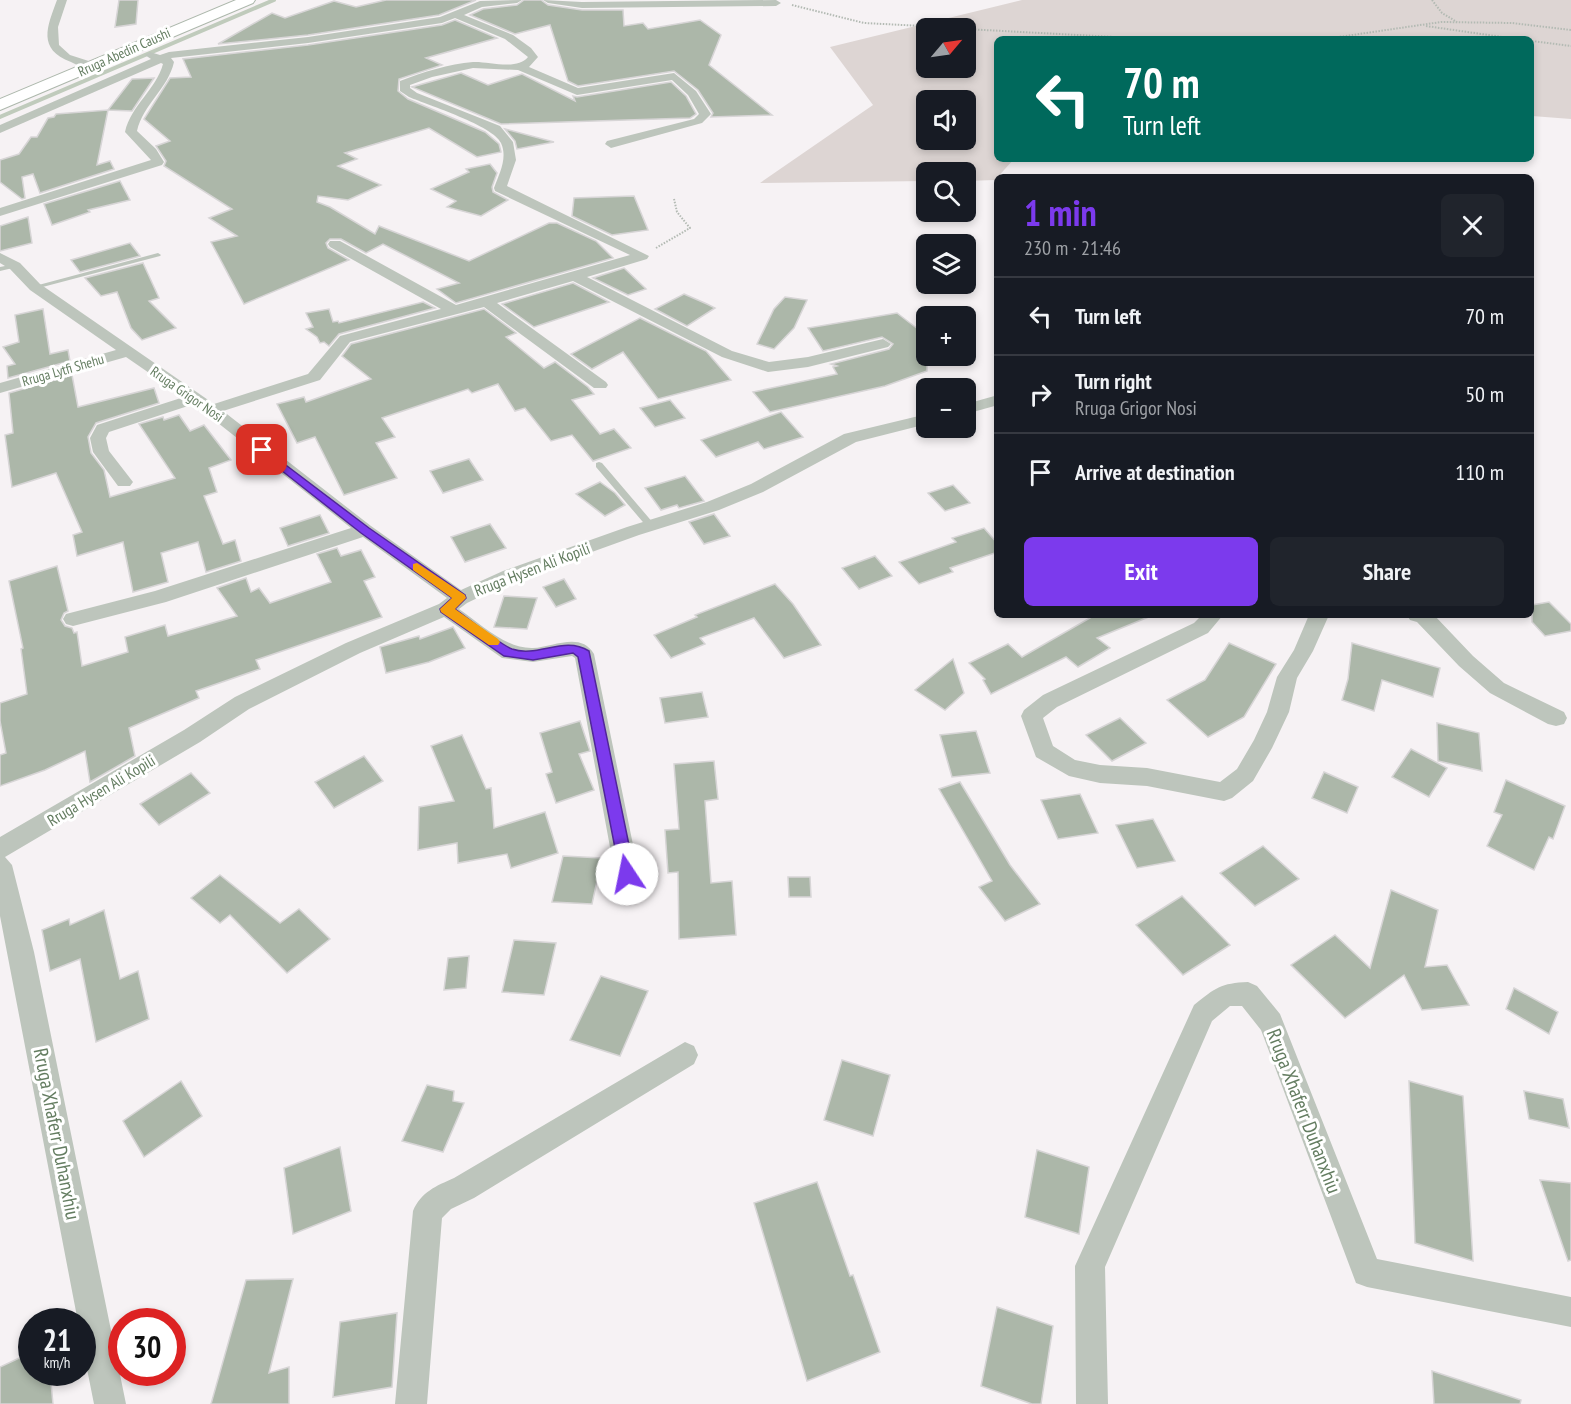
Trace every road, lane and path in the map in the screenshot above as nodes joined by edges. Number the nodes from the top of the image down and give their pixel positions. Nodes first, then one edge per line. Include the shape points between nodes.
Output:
1 (62, 0) edge
2 (248, 0) edge
3 (517, 0) edge
4 (548, 0) edge
5 (1432, 0) edge
6 (776, 3) joint
7 (456, 15) junction
8 (1458, 22) junction
9 (916, 26) edge
10 (1419, 26) junction
11 (976, 30) edge
12 (1571, 30) edge
13 (1096, 36) edge
14 (1347, 36) edge
15 (1494, 36) edge
16 (1534, 41) edge
17 (1571, 46) edge
18 (145, 53) junction
19 (94, 66) junction
20 (520, 67) junction
21 (0, 105) edge
22 (0, 129) edge
23 (611, 144) dead end
24 (674, 199) dead end
25 (0, 212) edge
26 (335, 244) dead end
27 (158, 255) dead end
28 (0, 256) edge
29 (642, 256) junction
30 (7, 267) edge
31 (575, 276) junction
32 (35, 287) junction
33 (486, 302) junction
34 (453, 310) junction
35 (884, 344) dead end
36 (126, 352) junction
37 (600, 385) dead end
38 (0, 388) edge
39 (196, 398) junction
40 (994, 401) edge
41 (976, 406) edge
42 (211, 410) junction
43 (916, 422) edge
44 (599, 465) dead end
45 (124, 482) dead end
46 (651, 526) junction
47 (365, 530) junction
48 (453, 603) junction
49 (1211, 618) edge
50 (1318, 618) edge
51 (1425, 618) edge
52 (73, 619) dead end
53 (1556, 718) dead end
54 (0, 849) edge
55 (0, 865) edge
56 (627, 874) dead end
57 (685, 1055) dead end
58 (1571, 1312) edge
59 (110, 1404) edge
60 (411, 1404) edge
61 (1092, 1404) edge

1 - 19 street via 52,30 52,46 58,53
2 - 18 main road, Rruga Abedin Caushi
3 - 7 street via 480,4
4 - 6 street via 582,5
5 - 8 path via 1442,13
6 - 9 path via 864,23
7 - 18 street via 329,37
7 - 20 street via 529,51 533,57
8 - 10 path
8 - 12 path
10 - 14 path
10 - 15 path
11 - 13 path
16 - 17 path
18 - 19 main road, Rruga Abedin Caushi
18 - 22 street
18 - 25 street via 169,62 168,71 162,85 132,121 131,132 158,162
19 - 21 main road, Rruga Abedin Caushi
20 - 23 street via 577,92 674,76 692,93 705,114 698,121
20 - 29 street via 462,67 415,79 404,84 404,89 496,128 507,142 510,160 500,188
24 - 29 path via 677,212 690,228
26 - 34 street
27 - 32 lane
28 - 30 street, Rruga Grigor Nosi
29 - 31 street
30 - 32 street, Rruga Grigor Nosi
31 - 33 street
31 - 35 street via 727,354 768,367
32 - 36 street, Rruga Grigor Nosi
33 - 34 street
33 - 37 street
34 - 42 street via 345,339 314,377
36 - 38 street, Rruga Lytfi Shehu
36 - 39 street, Rruga Grigor Nosi
39 - 42 street, Rruga Grigor Nosi
39 - 45 street via 103,429 98,438 101,452
40 - 41 street
42 - 47 street, Rruga Grigor Nosi
43 - 46 street, Rruga Hysen Ali Kopili via 850,438 757,488
44 - 46 lane
46 - 48 street, Rruga Hysen Ali Kopili via 510,575
47 - 48 street, Rruga Grigor Nosi
47 - 52 street via 159,597
48 - 54 street, Rruga Hysen Ali Kopili via 242,703
48 - 56 street, Rruga Grigor Nosi via 509,653 533,655 575,648 584,654
49 - 50 street via 1201,628 1041,708 1032,716 1044,751 1070,767 1100,774 1148,777 1224,792 1245,775 1264,742 1278,712 1287,676
51 - 53 street via 1497,688
55 - 59 street, Rruga Xhaferr Duhanxhiu via 21,952
57 - 60 street via 464,1188 441,1198 428,1211
58 - 61 street, Rruga Xhaferr Duhanxhiu via 1367,1272 1271,1023 1248,994 1225,995 1203,1013 1090,1266

